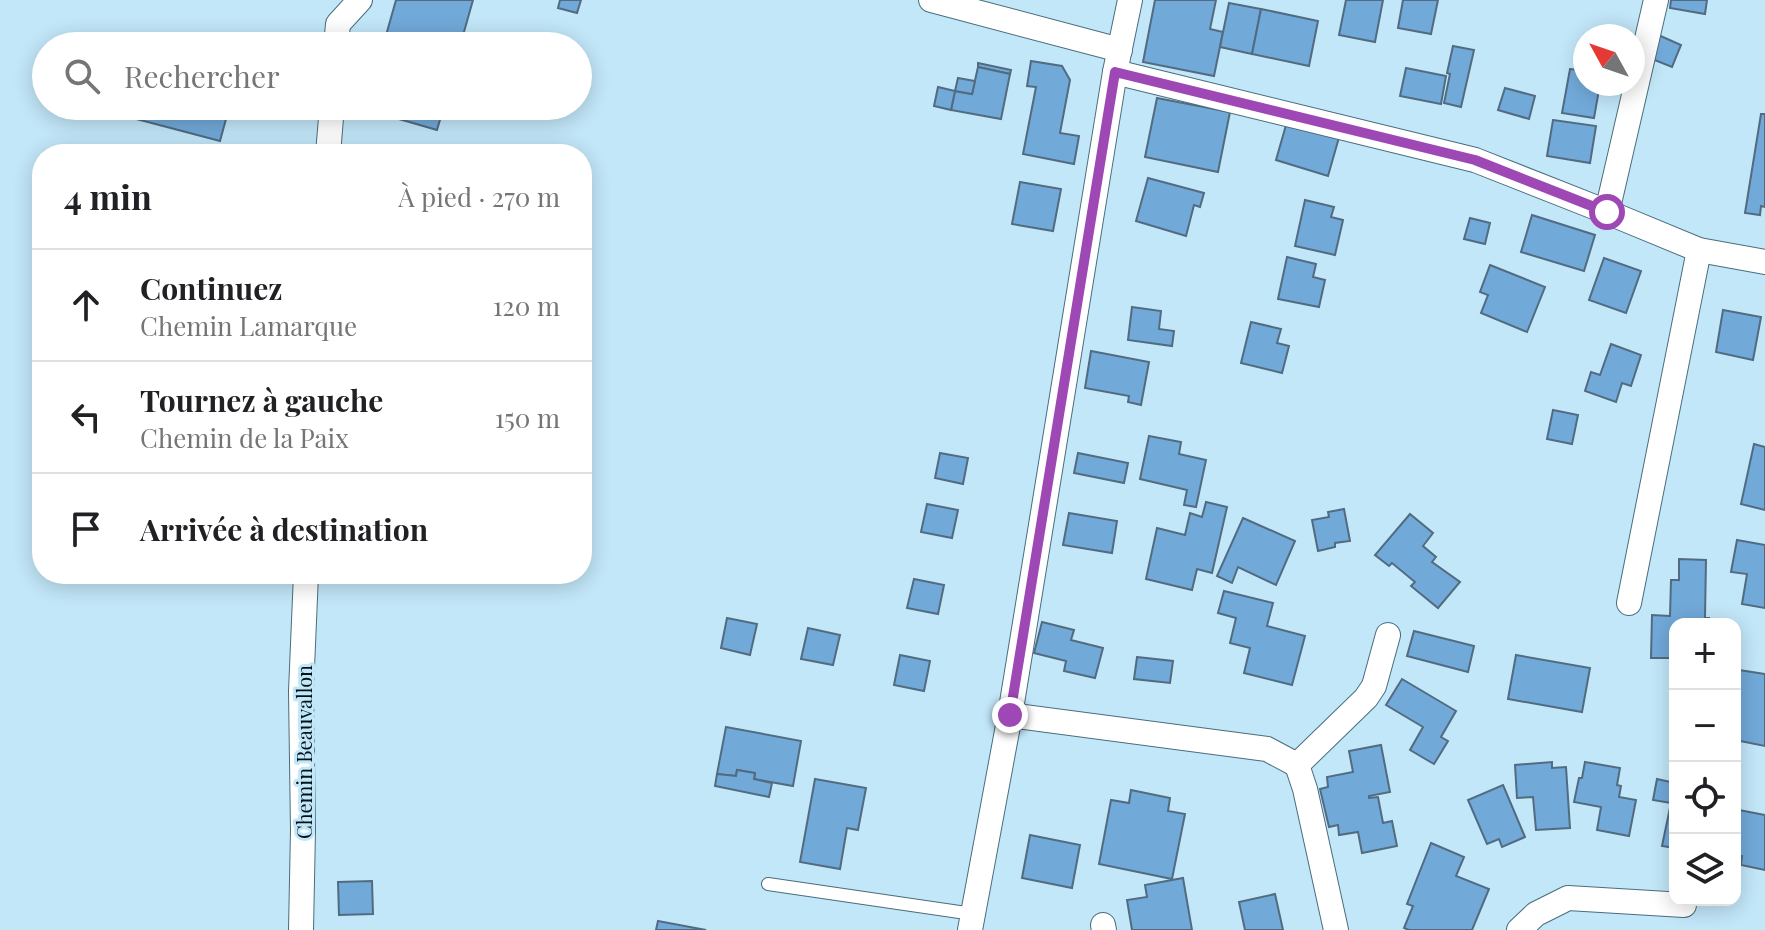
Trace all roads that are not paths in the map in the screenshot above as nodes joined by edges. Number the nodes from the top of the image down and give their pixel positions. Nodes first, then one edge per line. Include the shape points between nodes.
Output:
1 (360, 0) edge
2 (931, 0) edge
3 (1130, 0) edge
4 (1656, 0) edge
5 (337, 32) edge
6 (1118, 61) junction
7 (331, 120) edge
8 (329, 144) edge
9 (1607, 212) junction
10 (1699, 250) junction
11 (1765, 262) edge
12 (306, 584) edge
13 (1629, 603) dead end
14 (1388, 635) dead end
15 (1010, 715) junction
16 (1297, 765) junction
17 (768, 884) dead end
18 (1669, 904) edge
19 (972, 922) edge
20 (301, 930) edge
21 (1336, 930) edge
22 (1519, 930) edge

1 - 5 street via 338,24
2 - 6 street
3 - 6 street
4 - 9 street
6 - 9 street via 1475,160
6 - 15 street
7 - 8 street
9 - 10 street
10 - 11 street
10 - 13 street
12 - 20 street, Chemin Beauvallon
14 - 16 street via 1366,698
15 - 16 street via 1267,749
15 - 19 street
16 - 21 street
17 - 19 lane
18 - 22 street via 1568,898 1536,914

